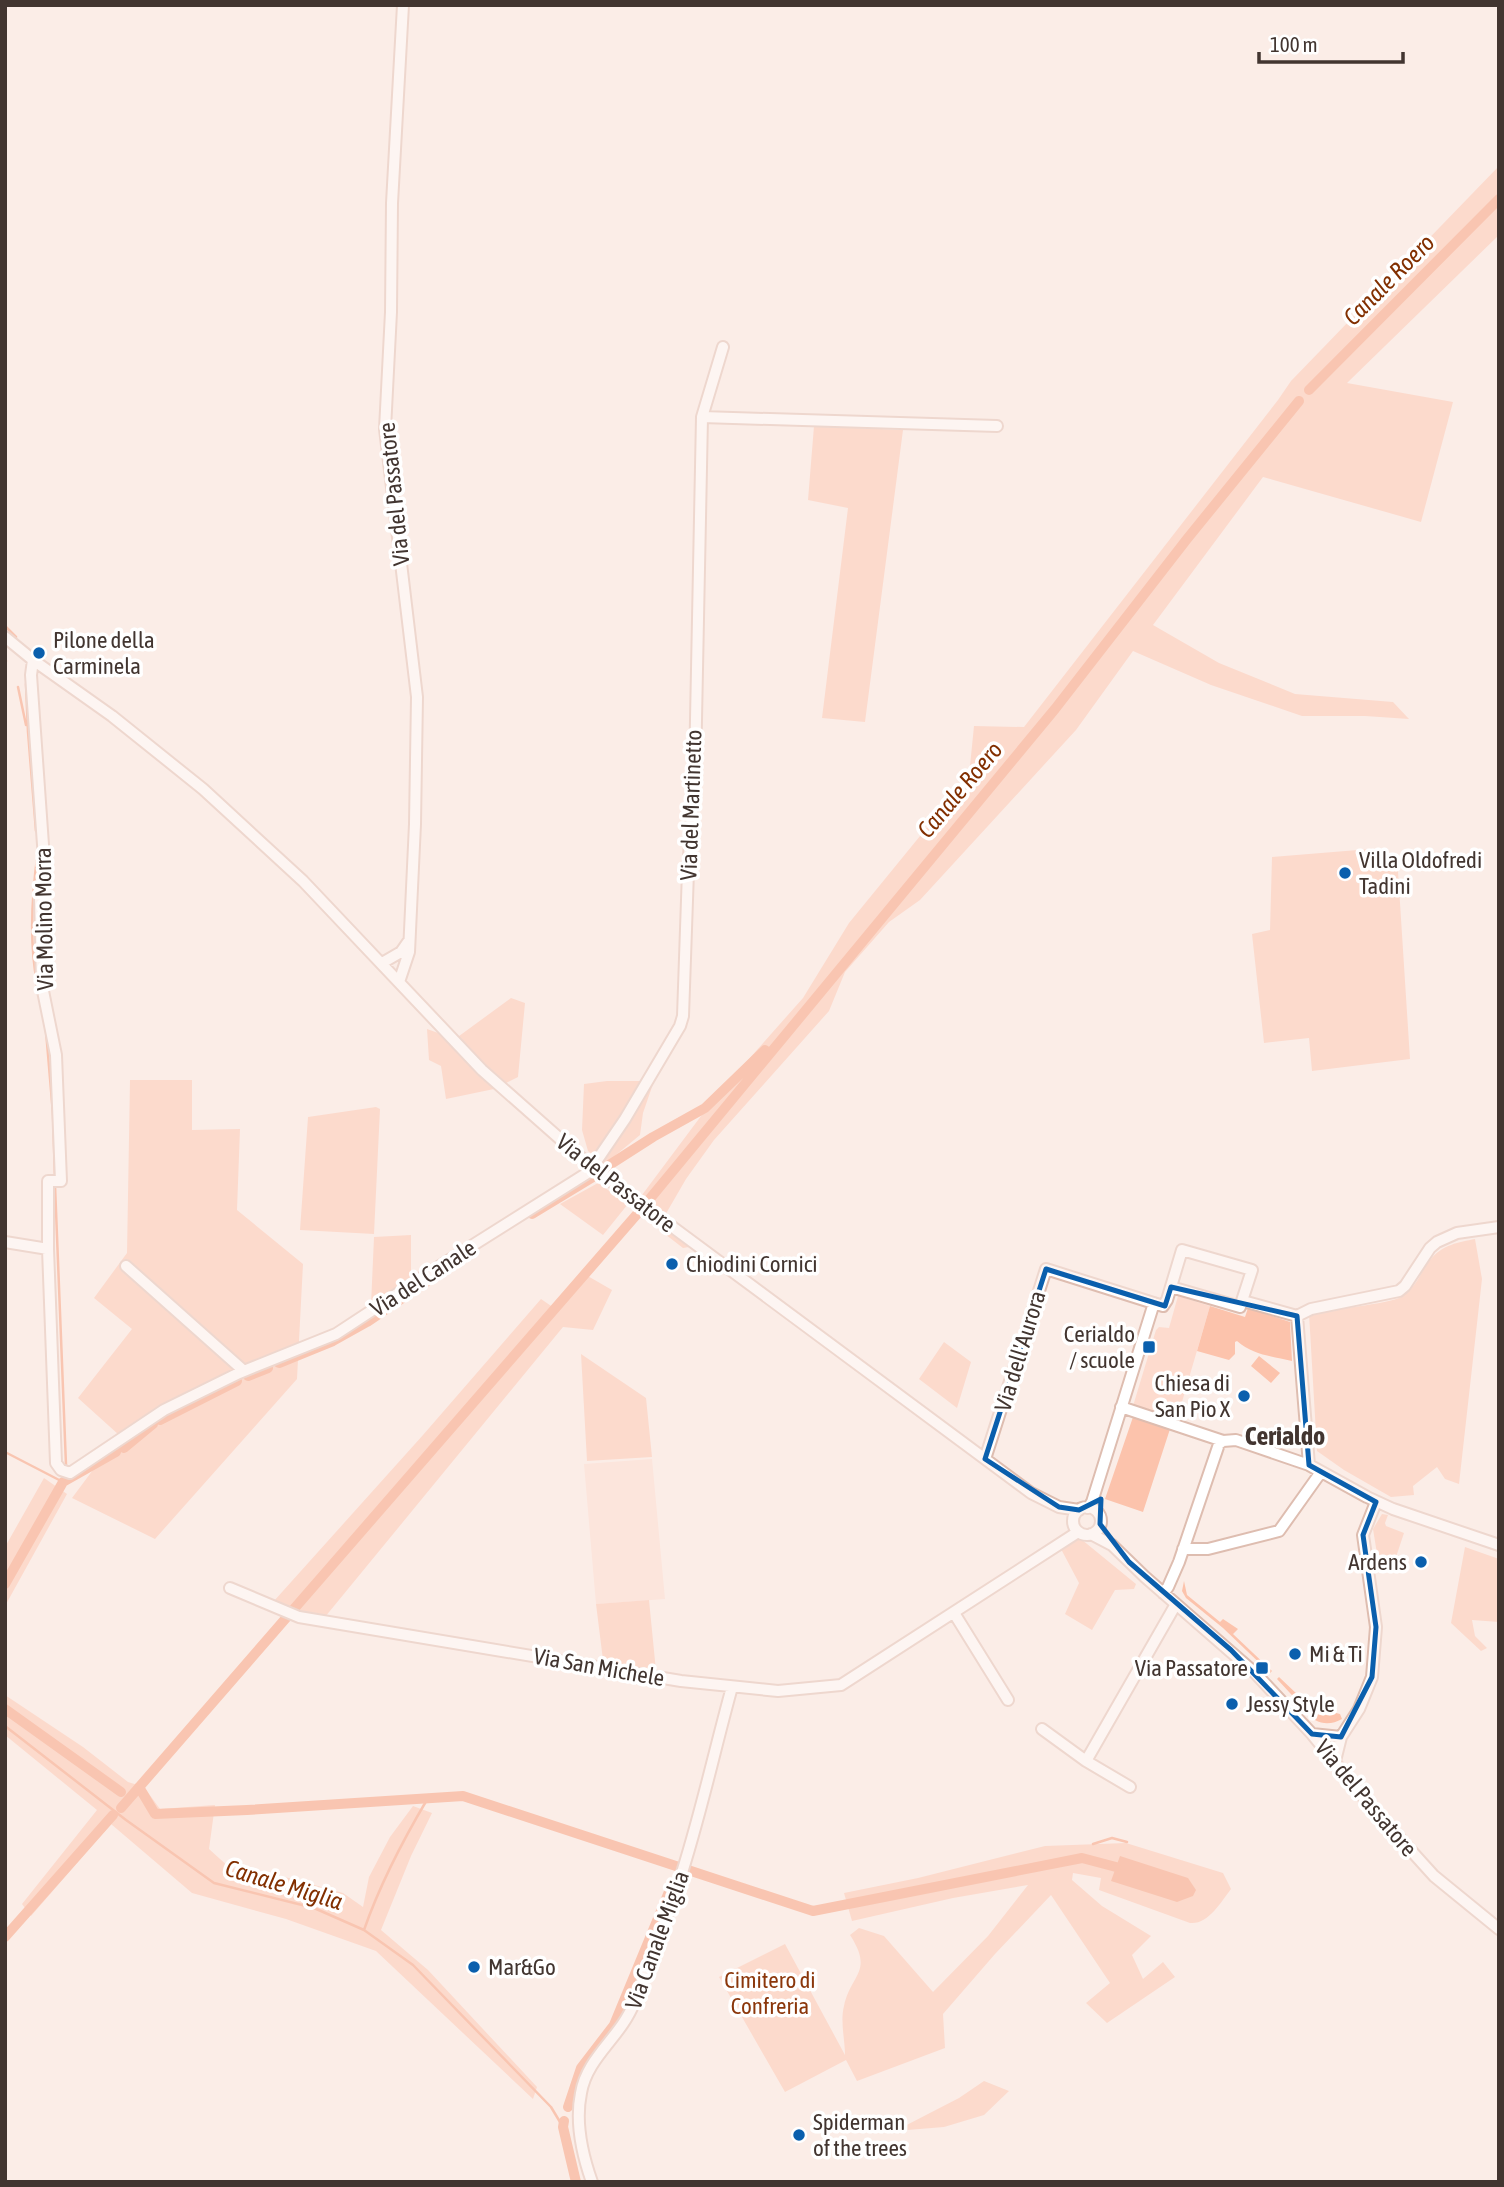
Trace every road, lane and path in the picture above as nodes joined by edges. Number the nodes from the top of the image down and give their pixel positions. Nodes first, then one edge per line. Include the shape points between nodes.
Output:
1 (403, 5) edge
2 (723, 348) dead end
3 (702, 417) junction
4 (996, 426) dead end
5 (5, 637) edge
6 (33, 660) junction
7 (410, 940) junction
8 (382, 964) junction
9 (399, 982) junction
10 (593, 1168) junction
11 (1499, 1227) edge
12 (5, 1242) edge
13 (48, 1249) junction
14 (126, 1266) dead end
15 (1171, 1287) junction
16 (1242, 1301) junction
17 (1154, 1303) junction
18 (1297, 1316) junction
19 (244, 1371) junction
20 (1121, 1407) junction
21 (1223, 1441) junction
22 (985, 1459) junction
23 (1309, 1465) junction
24 (73, 1472) joint
25 (1321, 1472) junction
26 (1376, 1502) junction
27 (1059, 1507) junction
28 (1084, 1509) junction
29 (1100, 1524) junction
30 (1076, 1528) junction
31 (1091, 1534) junction
32 (1112, 1545) junction
33 (1499, 1545) edge
34 (1184, 1549) junction
35 (230, 1588) dead end
36 (1163, 1592) junction
37 (1176, 1604) junction
38 (954, 1613) junction
39 (732, 1687) junction
40 (1008, 1700) dead end
41 (1042, 1729) dead end
42 (1312, 1734) junction
43 (1341, 1737) junction
44 (1086, 1760) junction
45 (1335, 1762) junction
46 (1130, 1787) dead end
47 (1499, 1929) edge
48 (593, 2182) edge

1 - 7 street, Via del Passatore via 385,429 417,697
2 - 3 street, Via del Martinetto
3 - 4 street
3 - 10 street, Via del Martinetto via 695,770 683,1016
5 - 6 street, Via del Passatore
6 - 8 street, Via del Passatore via 203,789 303,881
6 - 13 street, Via Molino Morra via 45,873 40,898 42,986 56,1055 61,1181 48,1181
7 - 8 street
7 - 9 street, Via del Passatore
8 - 9 street, Via del Passatore
9 - 10 street, Via del Passatore via 482,1070
10 - 19 street, Via del Canale via 337,1334
10 - 22 street, Via del Passatore
11 - 18 street via 1457,1233 1437,1242 1399,1291
12 - 13 street
13 - 24 street, Via Molino Morra via 56,1464 61,1471
14 - 19 street
15 - 16 street via 1240,1307
15 - 16 street via 1182,1250 1252,1270
15 - 17 street via 1163,1306
16 - 18 street
17 - 20 street
17 - 22 street, Via dell'Aurora via 1046,1269
18 - 23 street
19 - 24 street, Via del Canale via 164,1410
20 - 21 street
20 - 28 street via 1092,1502
21 - 23 street via 1237,1440
21 - 34 street
22 - 27 street, Via del Passatore
23 - 25 street
25 - 26 street
25 - 34 street via 1279,1531 1208,1549
26 - 33 street
26 - 43 street via 1363,1535 1376,1627 1372,1677
27 - 28 street, Via del Passatore
27 - 30 street, Via del Passatore
28 - 29 street via 1096,1512
28 - 30 street via 1074,1516
29 - 31 street
29 - 32 street, Via del Passatore
30 - 31 street
30 - 38 street, Via San Michele
31 - 32 street, Via del Passatore
32 - 36 street, Via del Passatore
34 - 36 street
35 - 39 street, Via San Michele via 290,1612
36 - 37 street, Via del Passatore
37 - 42 street, Via del Passatore via 1255,1673
37 - 44 street
38 - 39 street, Via San Michele via 841,1685 778,1691
38 - 40 street
39 - 48 street, Via Canale Miglia via 683,1869 628,2020 585,2076 579,2122
41 - 44 street
42 - 43 street
42 - 45 street, Via del Passatore
43 - 45 street
44 - 46 street
45 - 47 street, Via del Passatore via 1434,1876

